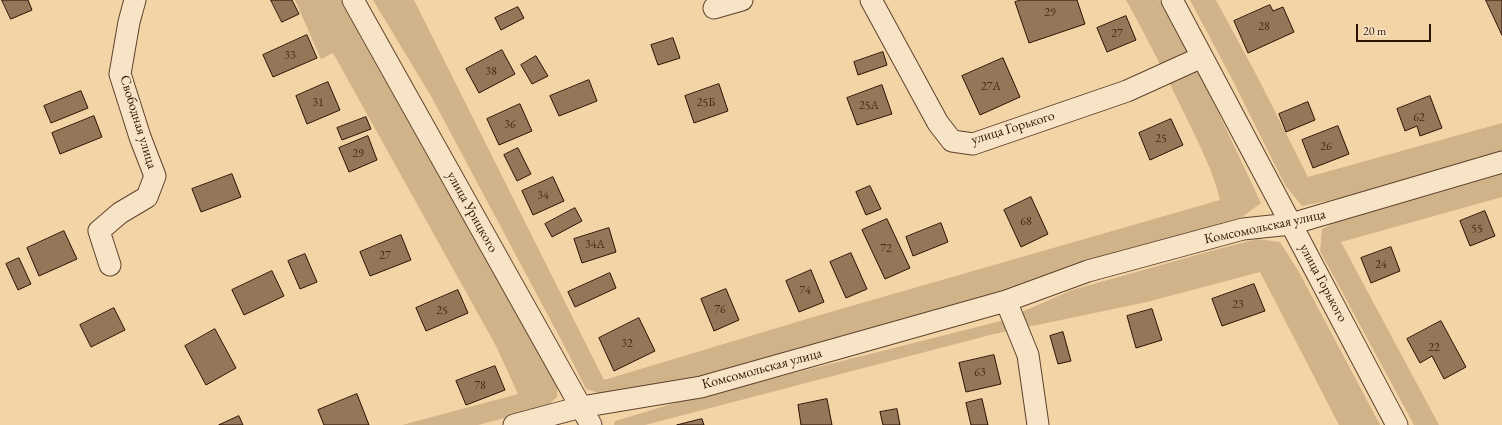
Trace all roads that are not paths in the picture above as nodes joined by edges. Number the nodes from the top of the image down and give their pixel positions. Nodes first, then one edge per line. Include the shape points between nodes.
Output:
1 (135, 0) edge
2 (353, 0) edge
3 (742, 0) edge
4 (871, 0) edge
5 (1172, 0) edge
6 (714, 8) dead end
7 (1202, 57) junction
8 (1502, 162) edge
9 (1291, 224) junction
10 (110, 265) dead end
11 (1006, 301) junction
12 (586, 416) edge
13 (514, 425) edge
14 (1038, 425) edge
15 (1397, 425) edge

1 - 10 street, Свободная улица via 120,74 155,176 148,197 120,213 99,231
2 - 12 street, улица Урицкого
3 - 6 street
4 - 7 street, улица Горького via 938,124 952,141 973,144 1127,91
5 - 7 street, улица Горького
7 - 9 street, улица Горького
8 - 9 street, Комсомольская улица
9 - 11 street, Комсомольская улица via 1243,229 1088,271
9 - 15 street, улица Горького
11 - 12 street, Комсомольская улица via 701,387
11 - 14 street via 1028,355
12 - 13 street, Комсомольская улица

